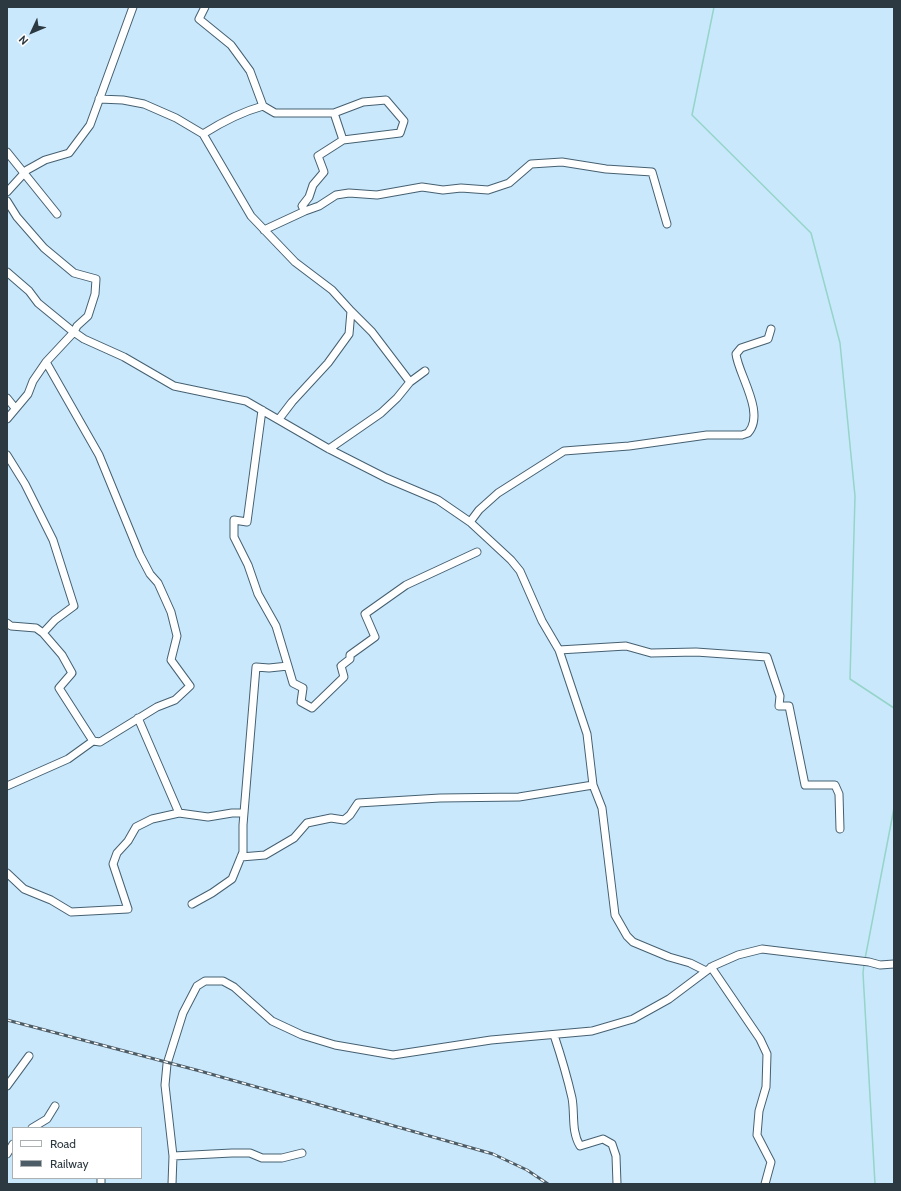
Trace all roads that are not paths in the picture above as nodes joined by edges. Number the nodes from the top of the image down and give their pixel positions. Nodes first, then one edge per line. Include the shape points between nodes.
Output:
1 (132, 7) edge
2 (206, 7) edge
3 (99, 98) junction
4 (263, 106) junction
5 (334, 113) junction
6 (203, 134) junction
7 (343, 140) junction
8 (7, 152) edge
9 (23, 173) junction
10 (7, 192) edge
11 (7, 201) edge
12 (305, 210) junction
13 (56, 214) dead end
14 (667, 224) dead end
15 (264, 230) junction
16 (7, 272) edge
17 (351, 311) junction
18 (771, 329) dead end
19 (74, 332) junction
20 (46, 362) junction
21 (425, 371) dead end
22 (410, 382) junction
23 (7, 398) edge
24 (15, 408) junction
25 (262, 410) junction
26 (7, 419) edge
27 (279, 419) junction
28 (329, 449) junction
29 (7, 455) edge
30 (470, 522) junction
31 (477, 552) dead end
32 (7, 624) edge
33 (43, 633) junction
34 (558, 650) junction
35 (288, 666) junction
36 (138, 718) junction
37 (94, 741) junction
38 (593, 785) junction
39 (7, 786) edge
40 (178, 813) junction
41 (244, 813) junction
42 (840, 829) dead end
43 (241, 857) junction
44 (7, 873) edge
45 (192, 904) dead end
46 (894, 964) edge
47 (697, 965) junction
48 (709, 969) junction
49 (698, 976) junction
50 (554, 1035) junction
51 (29, 1056) dead end
52 (7, 1086) edge
53 (55, 1106) dead end
54 (34, 1127) edge
55 (302, 1153) dead end
56 (173, 1156) junction
57 (172, 1184) edge
58 (617, 1184) edge
59 (765, 1184) edge

1 - 3 street
2 - 4 street via 199,19 231,45 250,71
3 - 6 street via 144,104 176,118
3 - 9 street via 90,125 69,153 40,162
4 - 5 street via 275,113
4 - 6 street via 248,110
5 - 7 street
5 - 7 street via 363,102 386,100 404,121 400,133
6 - 15 street via 251,216
7 - 12 street via 318,156 324,172 313,185 309,197 302,206
8 - 9 street
9 - 10 street
9 - 13 street
11 - 19 street via 16,217 44,248 74,274 96,279 88,316
12 - 14 street via 319,206 336,195 349,192 376,195 422,187 488,190 509,183 530,164 562,162 606,169 652,172
12 - 15 street
15 - 17 street via 294,262 332,290
16 - 19 street via 29,291 38,303
17 - 22 street via 372,332
17 - 27 street via 349,334 328,363
18 - 30 street via 768,339 741,348 736,354 752,404 752,424 748,433 564,451 498,493 478,510
19 - 20 street
19 - 25 street via 174,386 240,400
20 - 24 street via 33,381 28,394
20 - 36 street via 99,455 140,555 158,583 171,612 177,636 170,660 190,686 175,700
21 - 22 street
22 - 28 street via 381,413
23 - 24 street
24 - 26 street
25 - 27 street
25 - 35 street via 247,522 234,520 234,537 248,565 258,594 276,626
27 - 28 street
28 - 30 street via 431,497
29 - 33 street via 25,484 53,540 74,606
30 - 34 street via 520,571
31 - 35 street via 406,585 365,614 375,637 350,655 341,666 344,677 312,708 301,702 303,688 293,683
32 - 33 street via 36,628
33 - 37 street via 62,655 72,673 58,688
34 - 38 street via 587,734
34 - 42 street via 626,646 651,653 696,652 767,657 780,696 779,706 789,706 805,785 835,785 839,794
35 - 41 street via 256,667
36 - 37 street via 100,742
36 - 40 street
37 - 39 street via 68,759
38 - 43 street via 519,797 358,803 344,820 331,818 307,823 294,838 265,855
38 - 47 street via 602,808 612,906 619,924 633,942
40 - 41 street via 208,817
40 - 44 street via 152,819 136,827 117,853 113,864 128,909 71,912 24,889
41 - 43 street
43 - 45 street via 232,879
46 - 48 street via 880,965 762,949 738,955
47 - 48 street
47 - 49 street
48 - 49 street
48 - 59 street via 760,1039 767,1054 766,1087 757,1126 757,1135 771,1162
49 - 50 street via 669,999 633,1019 592,1031
50 - 56 street via 491,1040 404,1054 377,1053 335,1045 302,1035 272,1021 234,986 223,981 205,981 197,986 183,1013 167,1063 165,1085
50 - 58 street via 572,1099 576,1139 580,1146 603,1139 612,1144 616,1156
51 - 52 street
53 - 54 street via 47,1119
55 - 56 street via 282,1158 262,1158 250,1153
56 - 57 street

